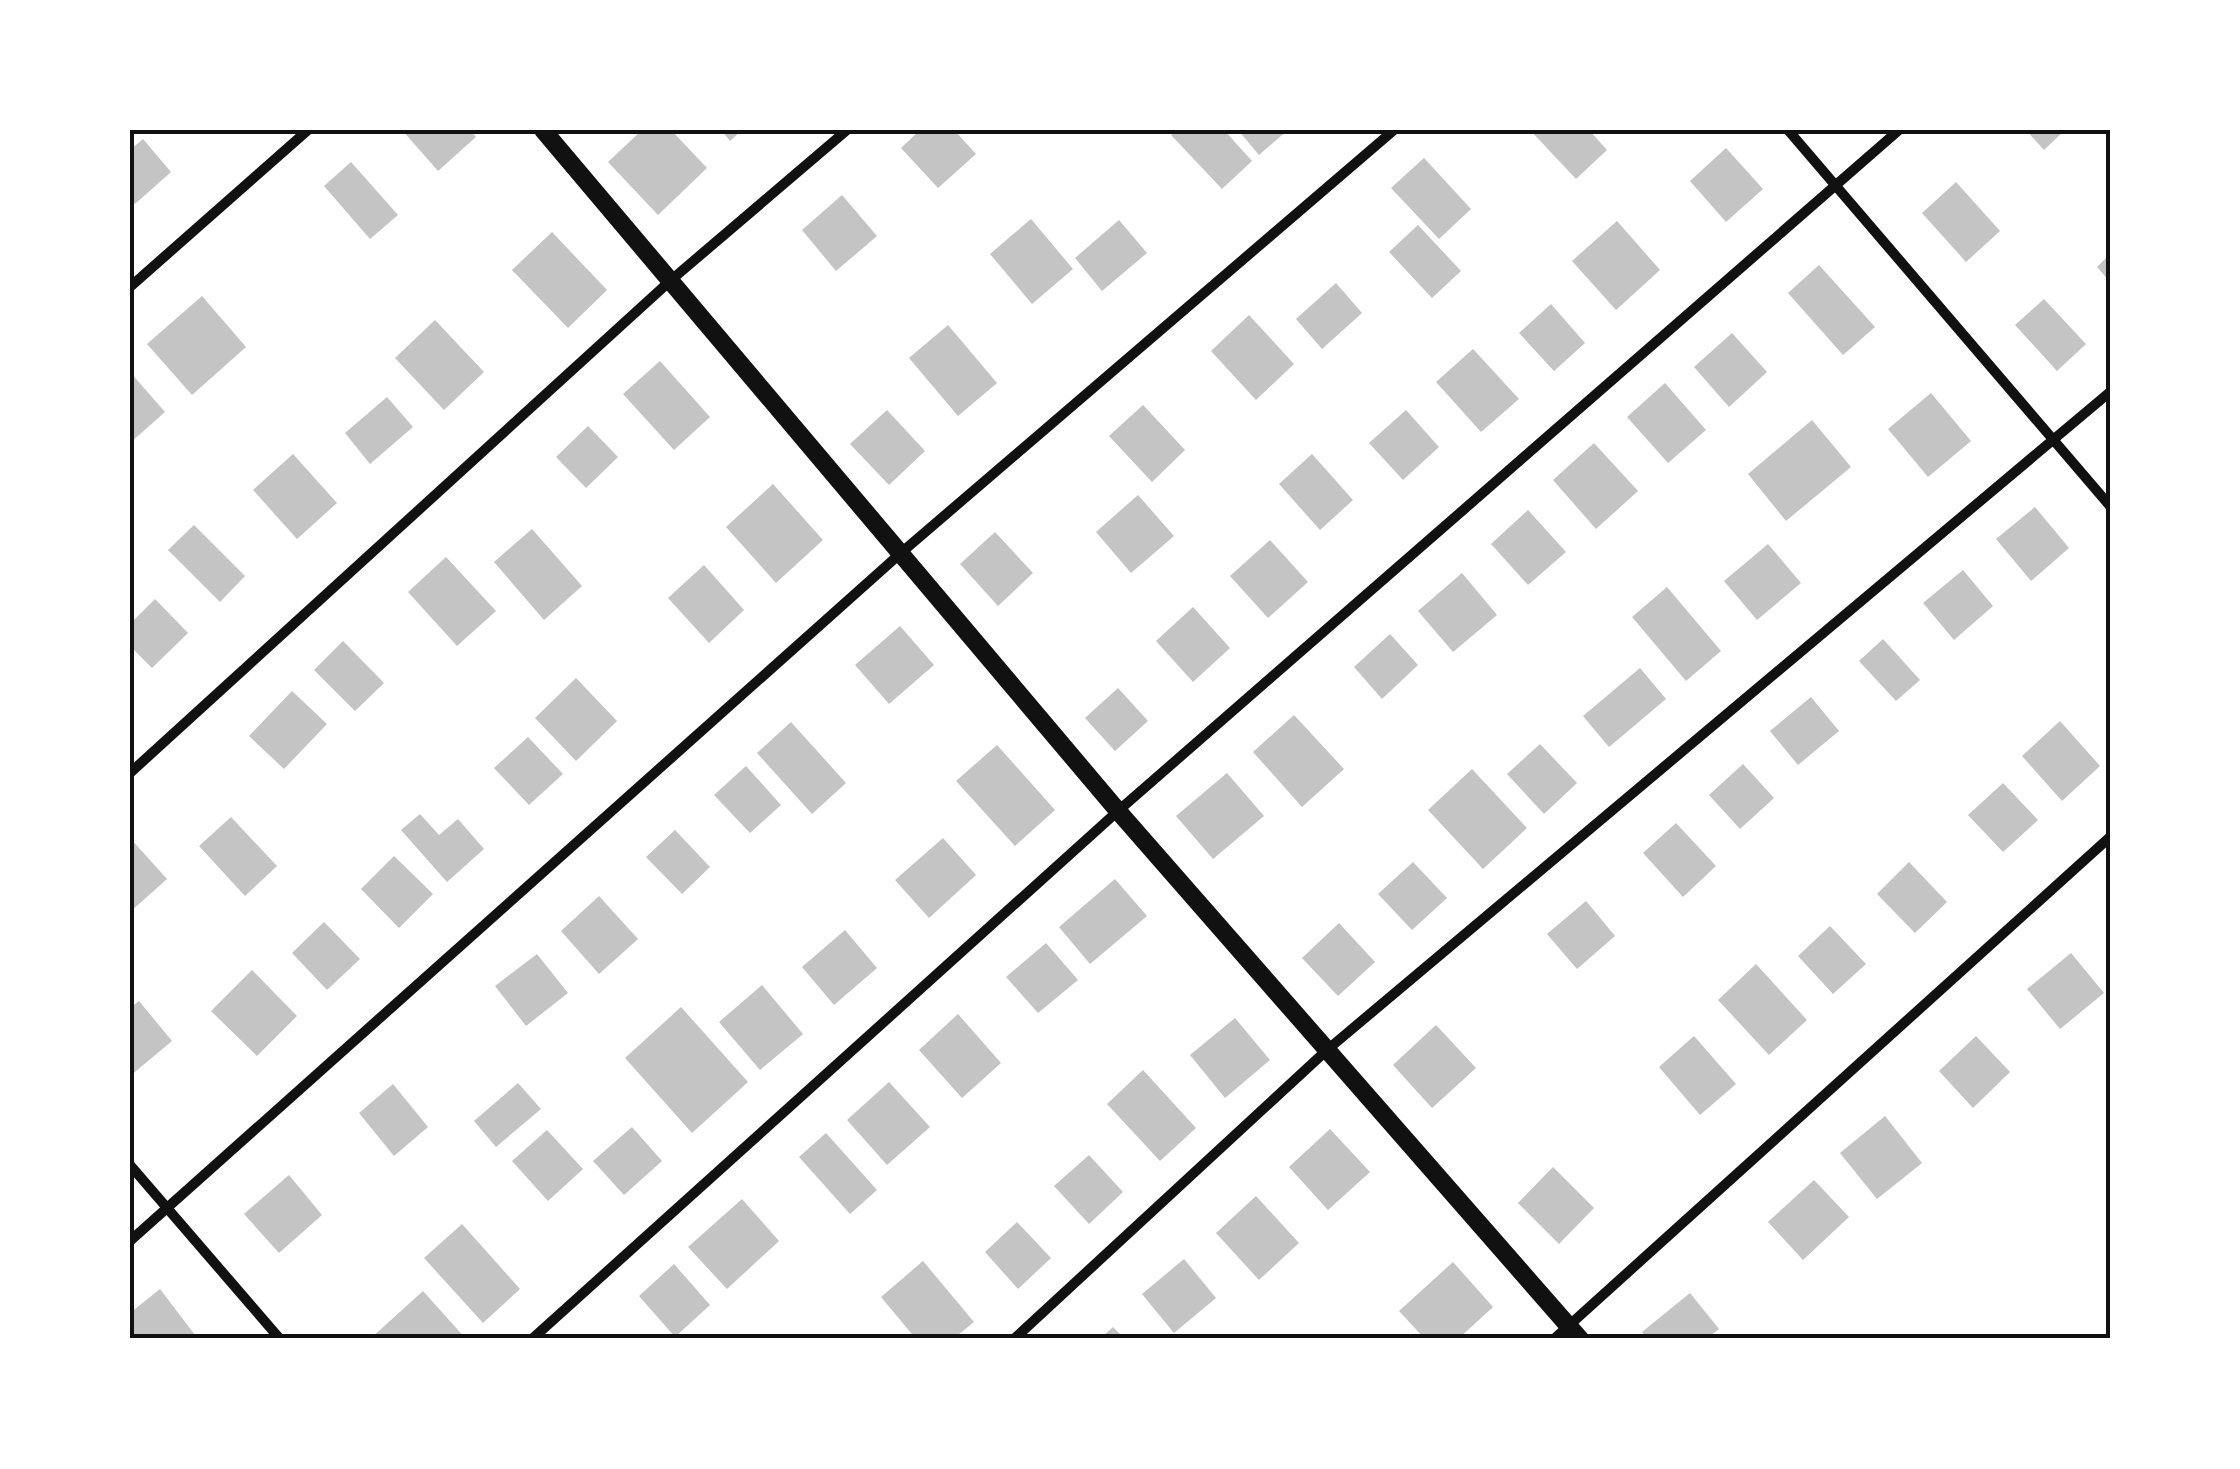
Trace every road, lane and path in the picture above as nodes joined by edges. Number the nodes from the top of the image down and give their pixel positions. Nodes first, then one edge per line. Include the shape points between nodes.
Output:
1 (308, 130) edge
2 (543, 130) edge
3 (847, 130) edge
4 (1394, 130) edge
5 (1788, 130) edge
6 (1899, 130) edge
7 (1835, 184) junction
8 (670, 281) junction
9 (130, 287) edge
10 (2110, 392) edge
11 (2055, 439) junction
12 (2110, 506) edge
13 (902, 552) junction
14 (130, 773) edge
15 (1118, 811) junction
16 (2110, 837) edge
17 (1326, 1050) junction
18 (130, 1165) edge
19 (167, 1210) junction
20 (130, 1241) edge
21 (1567, 1335) edge
22 (280, 1339) edge
23 (532, 1339) edge
24 (1014, 1339) edge

1 - 9 street
2 - 8 street
3 - 8 street
4 - 13 street
5 - 7 street
6 - 7 street
7 - 11 street
7 - 15 street
8 - 13 street
8 - 14 street
10 - 11 street
11 - 12 street
11 - 17 street
13 - 15 street
13 - 19 street
15 - 17 street
15 - 23 street
16 - 21 street
17 - 21 street
17 - 24 street
18 - 19 street
19 - 20 street
19 - 22 street

